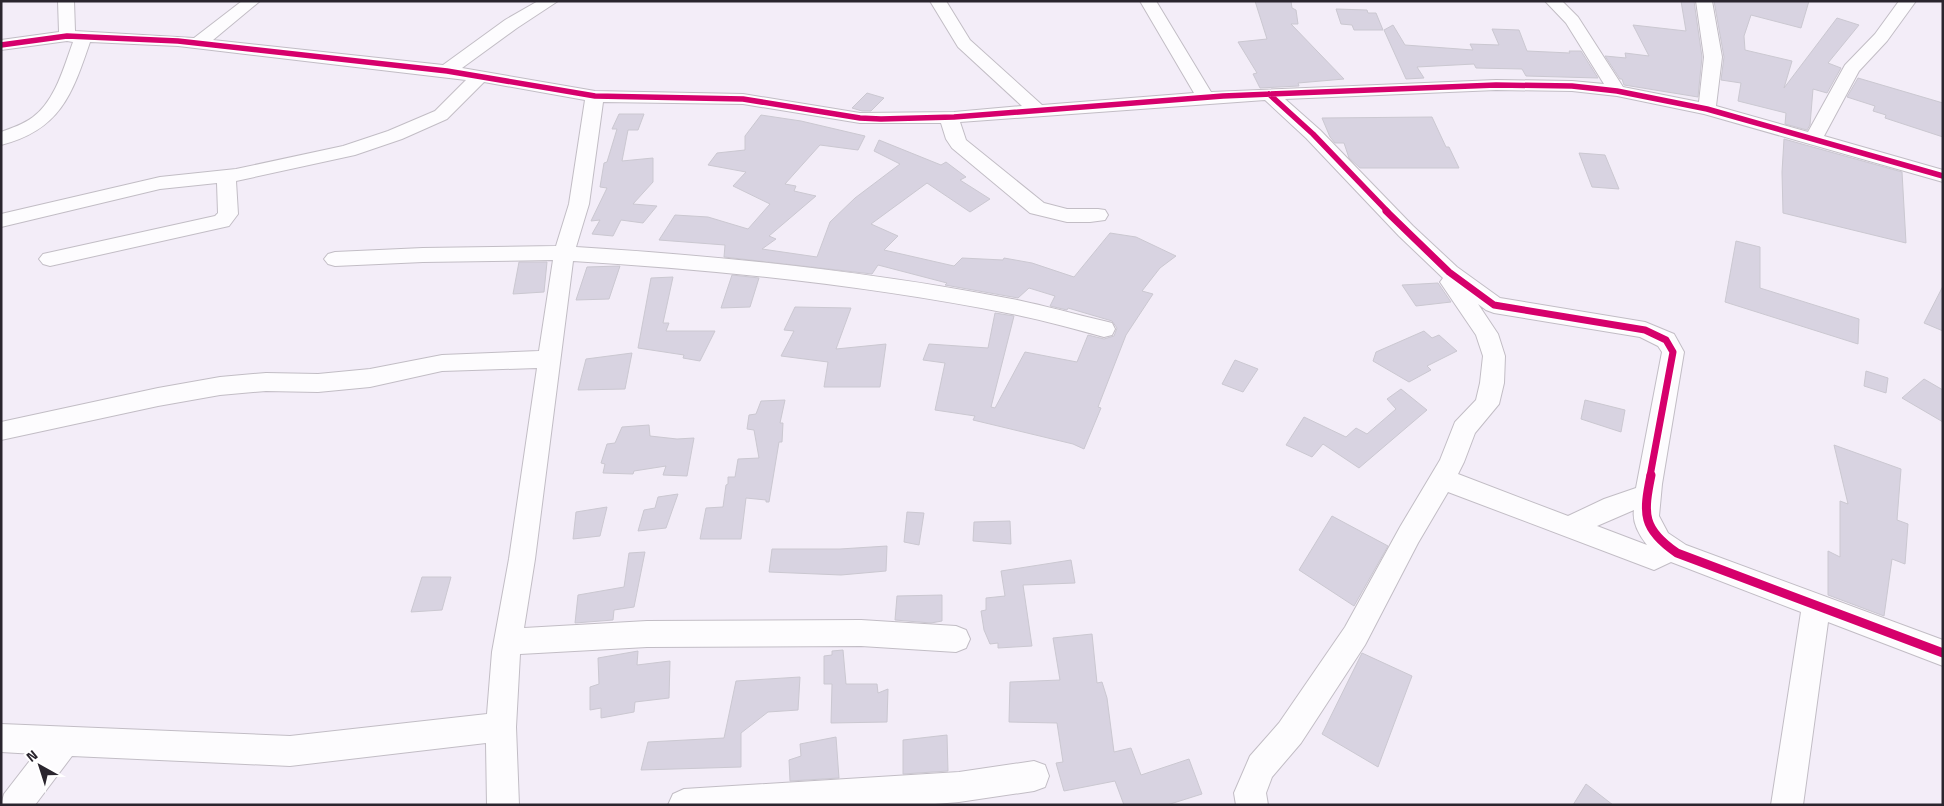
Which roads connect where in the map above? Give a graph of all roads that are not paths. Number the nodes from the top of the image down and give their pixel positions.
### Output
1 (66, 1) edge
2 (252, 1) edge
3 (550, 1) edge
4 (938, 1) edge
5 (1148, 1) edge
6 (1553, 1) edge
7 (1704, 1) edge
8 (1908, 1) edge
9 (68, 36) junction
10 (197, 44) junction
11 (1, 45) edge
12 (447, 71) junction
13 (480, 76) junction
14 (1617, 90) junction
15 (1268, 94) junction
16 (596, 96) junction
17 (1205, 98) junction
18 (1707, 109) junction
19 (1037, 110) junction
20 (949, 117) junction
21 (1, 139) edge
22 (1813, 139) junction
23 (226, 176) junction
24 (1943, 176) edge
25 (1098, 215) dead end
26 (1, 221) edge
27 (564, 253) junction
28 (50, 259) dead end
29 (334, 259) dead end
30 (1437, 260) junction
31 (1104, 329) dead end
32 (550, 359) junction
33 (1, 431) edge
34 (1442, 479) junction
35 (1648, 495) junction
36 (1570, 527) junction
37 (1669, 549) junction
38 (1816, 605) junction
39 (956, 640) dead end
40 (508, 642) junction
41 (1943, 653) edge
42 (500, 727) junction
43 (1, 738) edge
44 (65, 740) junction
45 (1034, 776) dead end
46 (15, 805) edge
47 (503, 805) edge
48 (684, 805) edge
49 (1252, 805) edge
50 (1787, 805) edge

1 - 9 street
2 - 10 street
3 - 12 street
4 - 19 street
5 - 17 street
6 - 14 street
7 - 18 street
8 - 22 street
9 - 10 street
9 - 11 street
9 - 21 street
10 - 12 street
12 - 13 street
13 - 16 street
13 - 23 street
14 - 15 street
14 - 18 street
15 - 17 street
15 - 30 street
16 - 20 street
16 - 27 street
17 - 19 street
18 - 22 street
19 - 20 street
20 - 25 street
22 - 24 street
23 - 26 street
23 - 28 street
27 - 29 street
27 - 31 street
27 - 32 street
30 - 34 street
30 - 35 street
32 - 33 street
32 - 40 street
34 - 36 street
34 - 49 street
35 - 36 street
35 - 37 street
36 - 37 street
37 - 38 street
38 - 41 street
38 - 50 street
39 - 40 street
40 - 42 street
42 - 44 street
42 - 47 street
43 - 44 street
44 - 46 street
45 - 48 street

